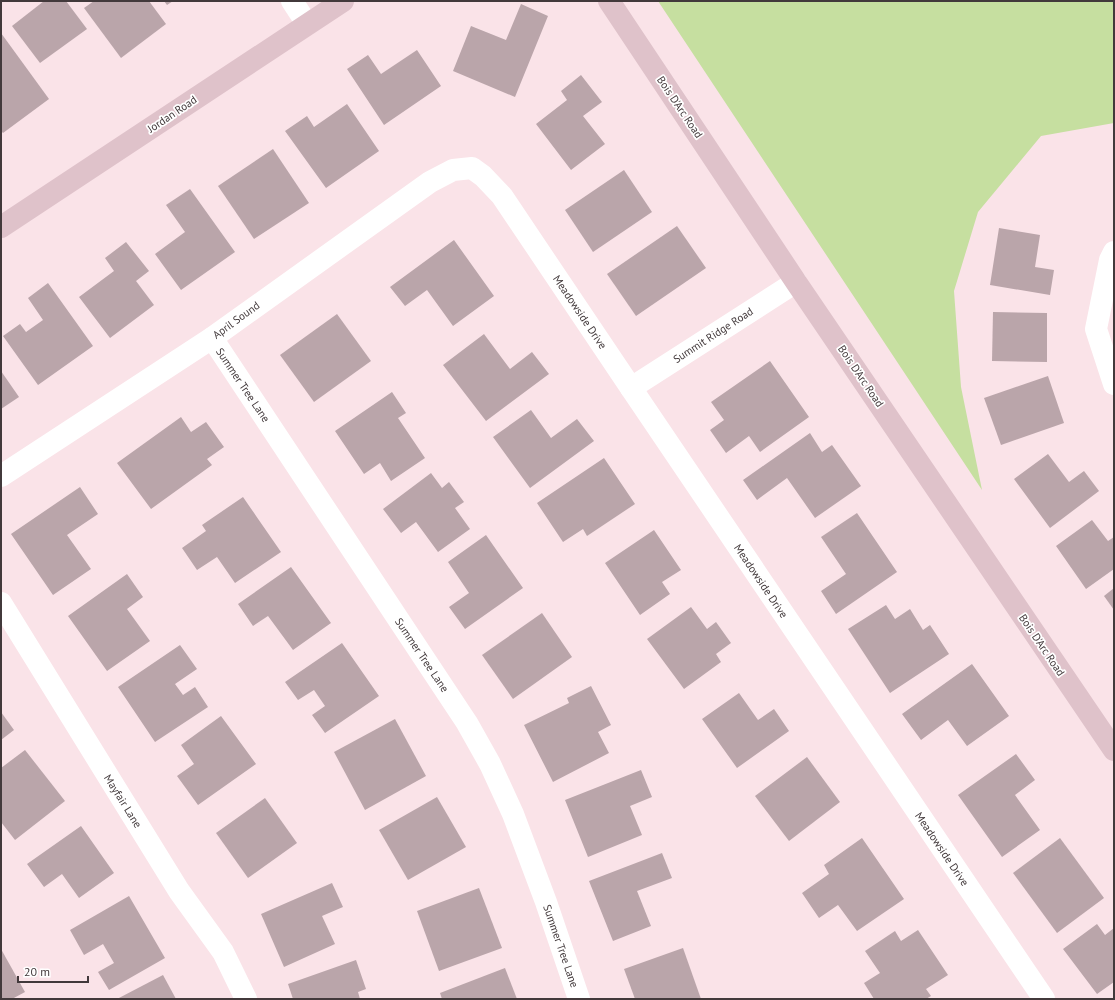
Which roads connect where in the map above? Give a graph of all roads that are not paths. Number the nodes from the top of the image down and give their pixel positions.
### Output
1 (292, 1) edge
2 (343, 1) edge
3 (609, 1) edge
4 (307, 24) junction
5 (472, 168) joint
6 (1, 227) edge
7 (1114, 252) edge
8 (796, 282) junction
9 (212, 338) junction
10 (1114, 384) edge
11 (631, 388) junction
12 (1, 476) edge
13 (1, 602) edge
14 (1114, 750) edge
15 (246, 999) edge
16 (579, 999) edge
17 (1044, 999) edge

1 - 4 street
2 - 4 street, Jordan Road
3 - 8 street, Bois D'Arc Road
4 - 6 street, Jordan Road
5 - 9 street, April Sound
5 - 11 street, Meadowside Drive
7 - 10 street
8 - 11 street, Summit Ridge Road
8 - 14 street, Bois D'Arc Road
9 - 12 street, April Sound
9 - 16 street, Summer Tree Lane
11 - 17 street, Meadowside Drive
13 - 15 street, Mayfair Lane

